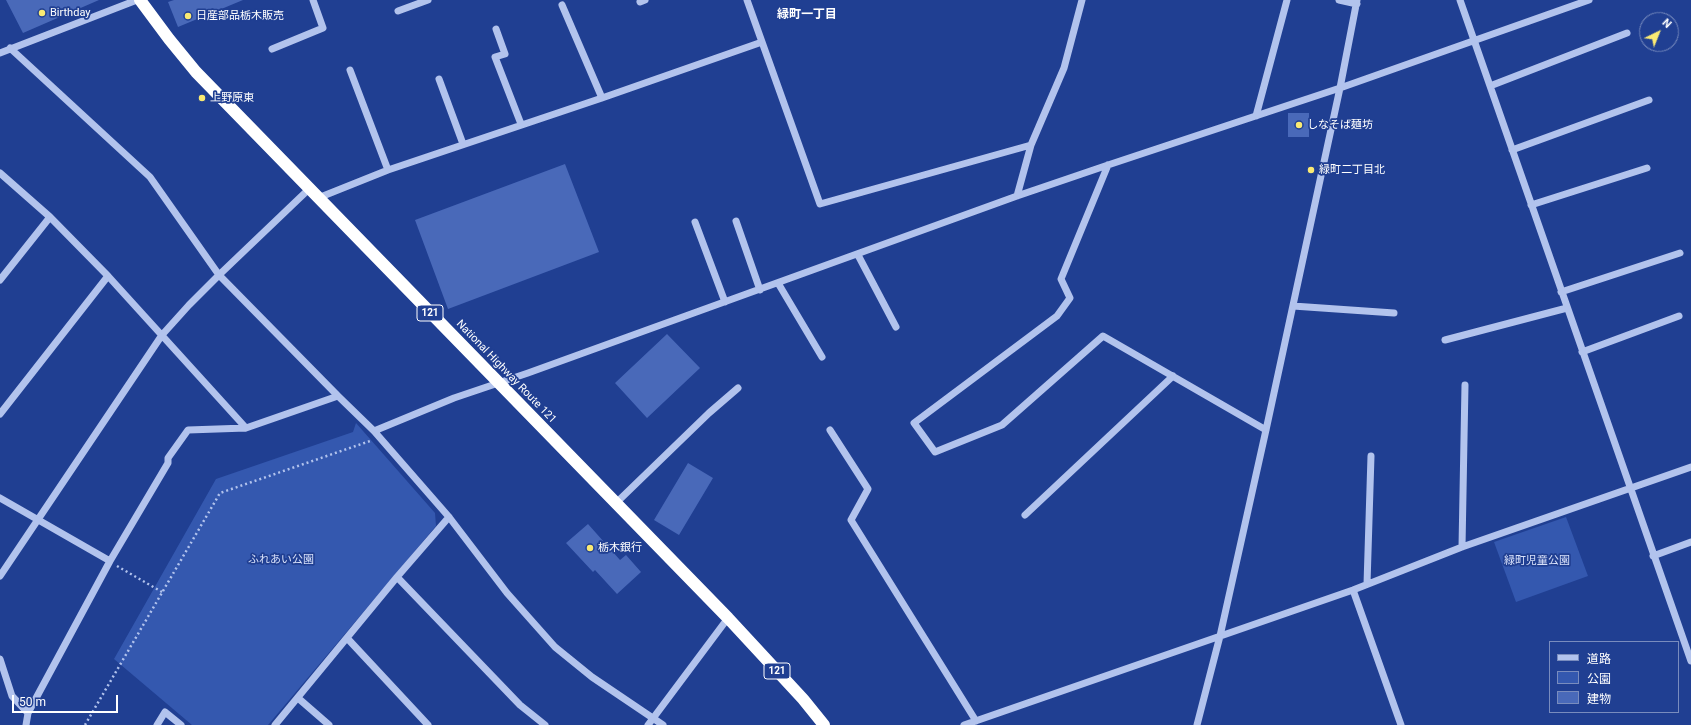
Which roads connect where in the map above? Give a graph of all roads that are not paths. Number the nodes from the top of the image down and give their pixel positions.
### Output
1 (136, 0) edge
2 (140, 0) edge
3 (313, 0) edge
4 (428, 0) edge
5 (747, 0) edge
6 (1082, 0) edge
7 (1287, 0) edge
8 (1339, 0) edge
9 (1460, 0) edge
10 (1589, 0) edge
11 (1357, 2) edge
12 (562, 5) dead end
13 (398, 11) dead end
14 (496, 29) dead end
15 (1627, 34) dead end
16 (1475, 41) junction
17 (762, 42) junction
18 (10, 48) junction
19 (272, 49) dead end
20 (0, 53) edge
21 (350, 70) dead end
22 (439, 79) dead end
23 (1490, 86) junction
24 (1340, 88) junction
25 (602, 98) junction
26 (1648, 100) dead end
27 (1256, 116) junction
28 (521, 124) junction
29 (463, 144) junction
30 (1031, 145) junction
31 (1512, 150) junction
32 (1108, 164) junction
33 (1647, 168) dead end
34 (388, 170) junction
35 (0, 173) edge
36 (309, 189) junction
37 (1017, 196) junction
38 (318, 198) junction
39 (1531, 205) junction
40 (50, 217) junction
41 (736, 221) dead end
42 (695, 222) dead end
43 (1680, 253) dead end
44 (858, 255) junction
45 (219, 275) junction
46 (108, 276) junction
47 (0, 280) edge
48 (778, 283) junction
49 (760, 290) junction
50 (1561, 292) junction
51 (725, 302) junction
52 (1293, 306) junction
53 (1567, 308) junction
54 (1394, 313) dead end
55 (1679, 316) dead end
56 (896, 327) dead end
57 (162, 335) junction
58 (1445, 340) dead end
59 (1582, 352) junction
60 (822, 357) dead end
61 (1173, 376) junction
62 (498, 383) junction
63 (1465, 385) dead end
64 (738, 388) dead end
65 (338, 396) junction
66 (0, 414) edge
67 (246, 428) junction
68 (374, 430) junction
69 (830, 430) dead end
70 (1266, 430) junction
71 (1371, 456) dead end
72 (1691, 467) edge
73 (1630, 489) junction
74 (0, 498) edge
75 (615, 504) junction
76 (1025, 515) dead end
77 (449, 517) junction
78 (38, 520) junction
79 (1691, 542) edge
80 (1462, 547) junction
81 (1653, 556) junction
82 (110, 561) junction
83 (0, 576) edge
84 (397, 577) junction
85 (1367, 584) junction
86 (1353, 590) junction
87 (728, 618) junction
88 (1220, 636) junction
89 (347, 638) junction
90 (0, 659) edge
91 (1691, 661) edge
92 (298, 698) junction
93 (28, 713) junction
94 (653, 718) junction
95 (976, 721) junction
96 (26, 725) edge
97 (157, 725) edge
98 (181, 725) edge
99 (275, 725) edge
100 (329, 725) edge
101 (428, 725) edge
102 (545, 725) edge
103 (648, 725) edge
104 (663, 725) edge
105 (824, 725) edge
106 (964, 725) edge
107 (1197, 725) edge
108 (1401, 725) edge

1 - 18 street
2 - 36 highway, National Highway Route 121 / 121
3 - 19 street
4 - 13 street
5 - 17 street
6 - 30 street
7 - 27 street
8 - 11 street
9 - 16 street
10 - 16 street
11 - 24 street
12 - 25 street
14 - 28 street
15 - 23 street
16 - 23 street
16 - 24 street
17 - 25 street
17 - 30 street
18 - 20 street
18 - 45 street
21 - 34 street
22 - 29 street
23 - 31 street
24 - 27 street
24 - 52 street
25 - 28 street
26 - 31 street
27 - 32 street
28 - 29 street
29 - 34 street
30 - 37 street
31 - 39 street
32 - 37 street
32 - 61 street
33 - 39 street
34 - 38 street
35 - 40 street
36 - 38 highway, National Highway Route 121 / 121
36 - 45 street
37 - 44 street
38 - 62 highway, National Highway Route 121 / 121
39 - 50 street
40 - 46 street
40 - 47 street
41 - 49 street
42 - 51 street
43 - 50 street
44 - 48 street
44 - 56 street
45 - 57 street
45 - 65 street
46 - 57 street
46 - 66 street
48 - 49 street
48 - 60 street
49 - 51 street
50 - 53 street
51 - 62 street
52 - 54 street
52 - 70 street
53 - 58 street
53 - 59 street
55 - 59 street
57 - 67 street
57 - 78 street
59 - 73 street
61 - 70 street
61 - 76 street
62 - 68 street
62 - 75 highway, National Highway Route 121 / 121
63 - 80 street
64 - 75 street
65 - 67 street
65 - 68 street
67 - 82 street
68 - 77 street
69 - 95 street
70 - 88 street
71 - 85 street
72 - 73 street
73 - 80 street
73 - 81 street
74 - 78 street
75 - 87 highway, National Highway Route 121 / 121
77 - 84 street
77 - 94 street
78 - 82 street
78 - 83 street
79 - 81 street
80 - 85 street
81 - 91 street
82 - 93 street
84 - 89 street
84 - 102 street
85 - 86 street
86 - 88 street
86 - 108 street
87 - 94 street
87 - 105 highway, National Highway Route 121 / 121
88 - 95 street
88 - 107 street
89 - 92 street
89 - 101 street
90 - 93 street
92 - 99 street
92 - 100 street
93 - 96 street
94 - 103 street
94 - 104 street
95 - 106 street
97 - 98 street

